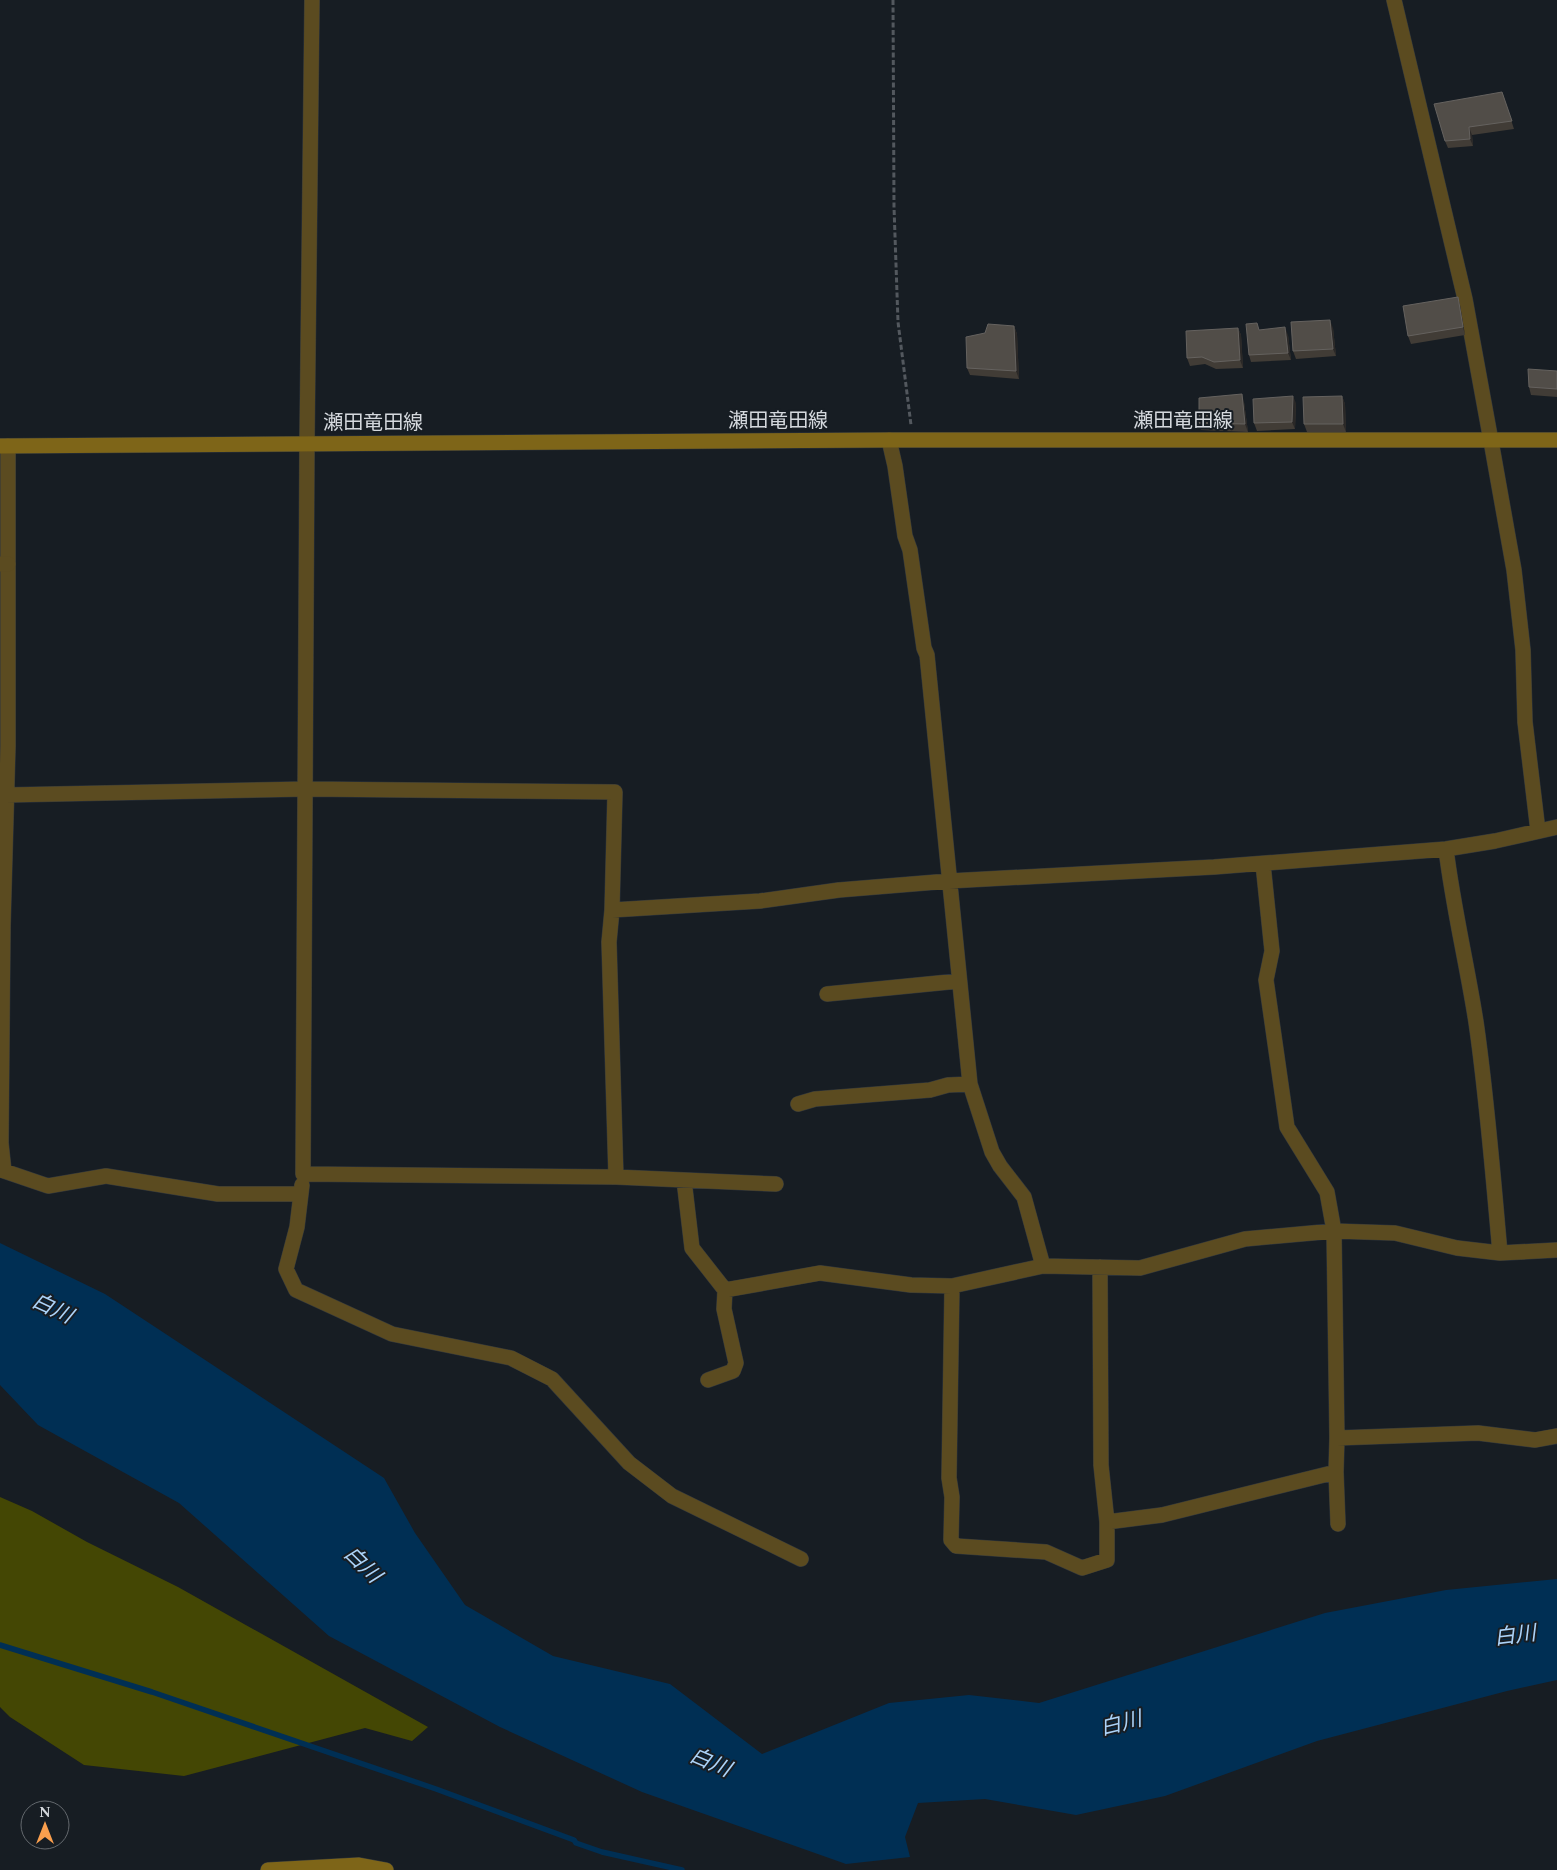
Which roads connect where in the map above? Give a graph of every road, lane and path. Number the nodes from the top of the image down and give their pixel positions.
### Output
1 (312, 0) edge
2 (893, 0) edge
3 (1394, 0) edge
4 (888, 440) junction
5 (1557, 440) edge
6 (912, 441) junction
7 (1491, 441) junction
8 (307, 443) junction
9 (4, 446) edge
10 (4, 564) edge
11 (4, 745) edge
12 (307, 789) junction
13 (6, 795) junction
14 (1557, 827) edge
15 (1538, 831) junction
16 (1446, 849) junction
17 (1263, 864) junction
18 (949, 880) junction
19 (612, 910) junction
20 (959, 981) junction
21 (827, 994) dead end
22 (970, 1084) junction
23 (798, 1104) dead end
24 (303, 1174) junction
25 (616, 1177) junction
26 (684, 1180) junction
27 (776, 1184) dead end
28 (301, 1194) junction
29 (1334, 1231) junction
30 (1557, 1250) edge
31 (1500, 1253) junction
32 (1043, 1266) junction
33 (1100, 1267) junction
34 (952, 1286) junction
35 (725, 1290) junction
36 (708, 1380) dead end
37 (1557, 1436) edge
38 (1337, 1438) junction
39 (1336, 1472) junction
40 (1107, 1522) junction
41 (1338, 1524) dead end
42 (802, 1559) dead end
43 (268, 1870) edge
44 (386, 1870) edge

1 - 8 street
2 - 6 path
3 - 7 street
4 - 6 main road, 瀬田竜田線
4 - 8 main road, 瀬田竜田線
4 - 18 street
5 - 7 main road, 瀬田竜田線
6 - 7 main road, 瀬田竜田線
7 - 15 street
8 - 9 main road, 瀬田竜田線
8 - 12 street
9 - 10 street
10 - 11 street
11 - 13 street
12 - 13 street
12 - 19 street
12 - 24 street
13 - 28 street
14 - 15 street
15 - 16 street
16 - 17 street
16 - 31 street
17 - 18 street
17 - 29 street
18 - 19 street
18 - 20 street
19 - 25 street
20 - 21 street
20 - 22 street
22 - 23 street
22 - 32 street
24 - 25 street
24 - 28 street
25 - 26 street
26 - 27 street
26 - 35 street
28 - 42 street
29 - 31 street
29 - 33 street
29 - 38 street
30 - 31 street
32 - 33 street
32 - 34 street
33 - 40 street
34 - 35 street
34 - 40 street
35 - 36 street
37 - 38 street
38 - 39 street
39 - 40 street
39 - 41 street
43 - 44 main road

